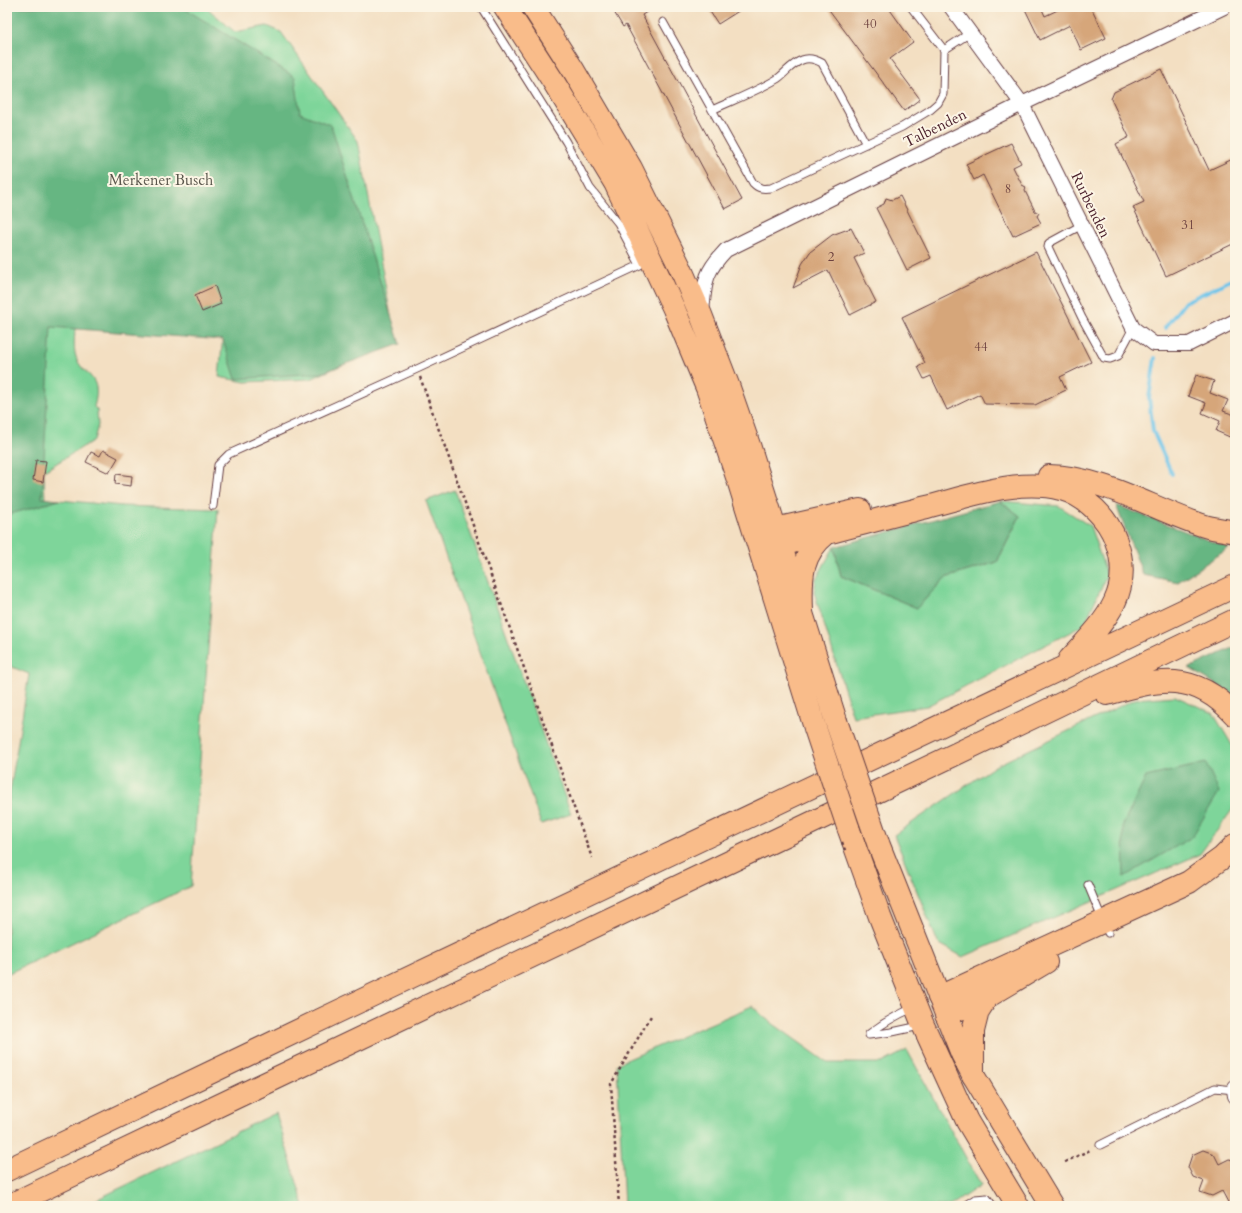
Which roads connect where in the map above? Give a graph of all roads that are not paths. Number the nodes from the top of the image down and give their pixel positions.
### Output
1 (481, 7) edge
2 (505, 7) edge
3 (533, 7) edge
4 (910, 7) edge
5 (951, 7) edge
6 (1224, 7) edge
7 (663, 22) dead end
8 (970, 33) junction
9 (944, 50) junction
10 (1022, 104) junction
11 (712, 110) junction
12 (866, 144) junction
13 (1082, 225) junction
14 (701, 315) junction
15 (1235, 322) edge
16 (1133, 328) junction
17 (214, 506) dead end
18 (1235, 532) edge
19 (827, 533) junction
20 (778, 537) junction
21 (759, 546) junction
22 (1235, 586) edge
23 (802, 612) junction
24 (1235, 620) edge
25 (1060, 669) junction
26 (1044, 712) junction
27 (1235, 715) edge
28 (1235, 845) edge
29 (1235, 862) edge
30 (1088, 885) dead end
31 (1106, 927) junction
32 (987, 997) junction
33 (943, 1006) junction
34 (919, 1016) junction
35 (973, 1075) junction
36 (1234, 1091) edge
37 (1100, 1145) road end
38 (7, 1170) edge
39 (8, 1206) edge
40 (964, 1206) edge
41 (993, 1206) edge
42 (1018, 1206) edge
43 (1052, 1206) edge

1 - 17 lane
2 - 21 main road
3 - 14 main road
4 - 9 lane
5 - 8 street, Rurbenden
6 - 10 street, Talbenden
7 - 11 lane
8 - 9 lane
8 - 10 street, Rurbenden
9 - 12 lane
10 - 13 street, Rurbenden
10 - 14 street, Talbenden
11 - 12 lane
11 - 12 lane
13 - 16 street, Rurbenden
13 - 16 lane
14 - 20 main road
15 - 16 street, Rurbenden
18 - 20 main road
19 - 20 main road
19 - 23 main road
19 - 25 main road
20 - 21 main road
20 - 23 main road
21 - 34 main road, bridge
22 - 25 main road
23 - 33 main road, bridge
24 - 26 main road
25 - 38 main road
26 - 27 main road
26 - 39 main road
28 - 31 main road
29 - 31 main road
30 - 31 lane
31 - 32 main road
31 - 33 main road
32 - 33 main road
32 - 35 main road
33 - 34 main road
33 - 35 main road
34 - 34 lane
34 - 42 main road
35 - 43 main road
36 - 37 lane
40 - 41 lane

